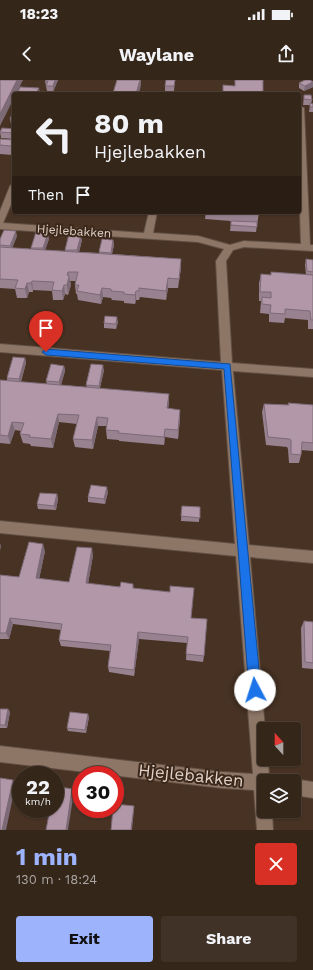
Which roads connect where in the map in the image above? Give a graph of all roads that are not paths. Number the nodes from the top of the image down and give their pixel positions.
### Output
1 (301, 122) edge
2 (12, 191) edge
3 (153, 214) edge
4 (0, 222) edge
5 (0, 226) edge
6 (148, 236) junction
7 (230, 248) junction
8 (310, 248) edge
9 (0, 348) edge
10 (227, 366) junction
11 (313, 373) edge
12 (0, 527) edge
13 (244, 552) junction
14 (313, 557) edge
15 (0, 754) edge
16 (262, 774) edge
17 (257, 783) edge
18 (301, 789) edge
19 (313, 790) edge
20 (264, 818) edge
21 (265, 830) edge

1 - 8 street, Hjejlebakken
2 - 4 street
3 - 6 street
5 - 6 street, Hjejlebakken
6 - 7 street, Hjejlebakken
7 - 8 street, Hjejlebakken
7 - 10 street, Hjejlebakken
9 - 10 street
10 - 11 street
10 - 13 street, Hjejlebakken
12 - 13 street
13 - 14 street
13 - 16 street, Hjejlebakken
15 - 17 street, Hjejlebakken
18 - 19 street
20 - 21 street, Hjejlebakken

